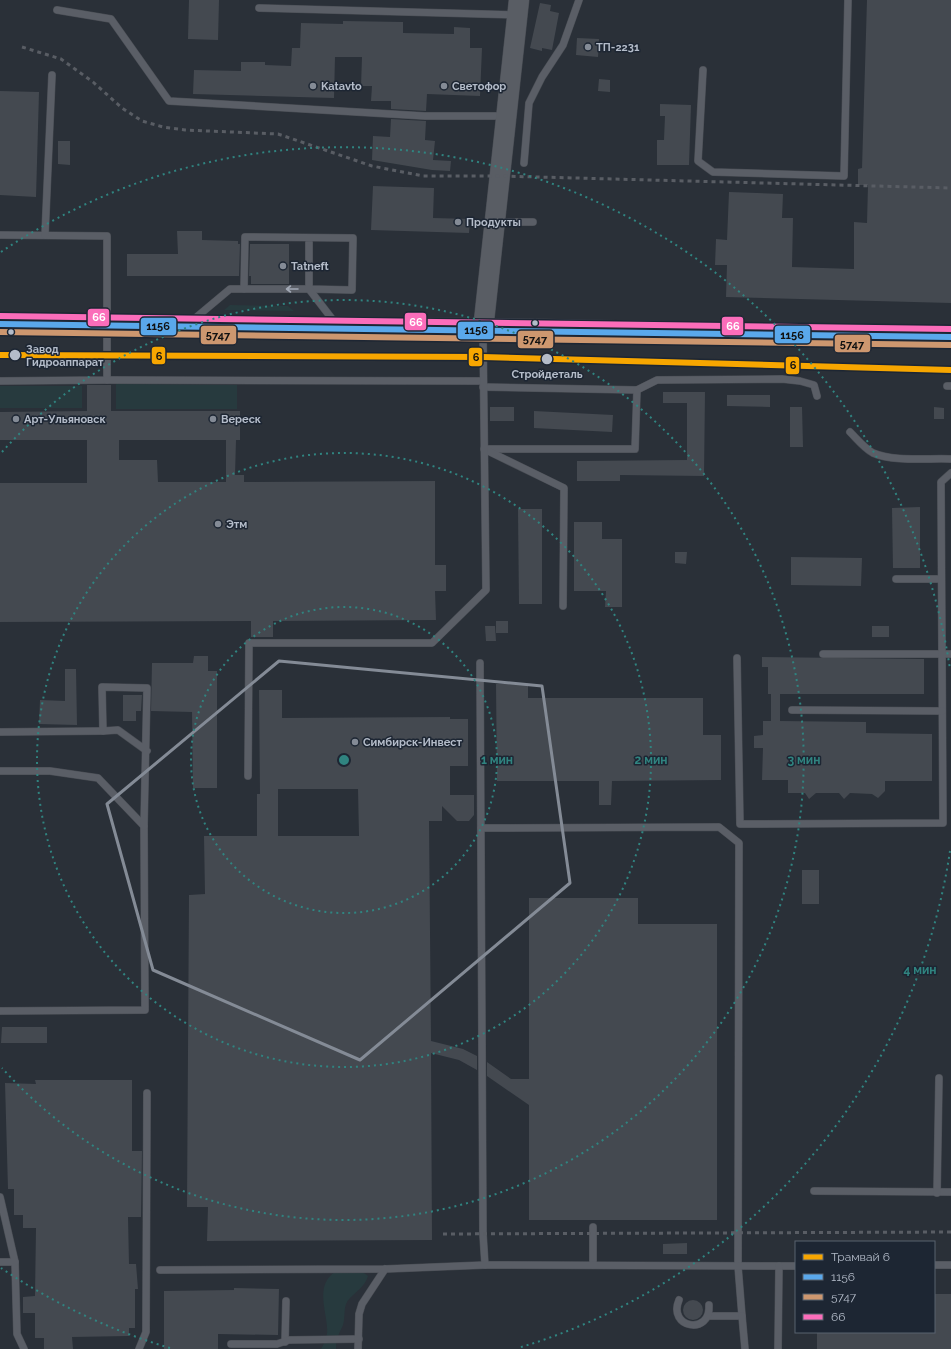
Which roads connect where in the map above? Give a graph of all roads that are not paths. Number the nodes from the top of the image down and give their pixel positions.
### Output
1 (580, 0) edge
2 (848, 0) edge
3 (259, 8) dead end
4 (518, 8) edge
5 (57, 10) dead end
6 (703, 70) dead end
7 (52, 75) dead end
8 (506, 116) junction
9 (524, 163) dead end
10 (495, 222) junction
11 (533, 222) dead end
12 (0, 235) edge
13 (45, 235) junction
14 (309, 238) junction
15 (244, 289) junction
16 (309, 290) junction
17 (0, 324) edge
18 (107, 326) junction
19 (185, 326) junction
20 (340, 329) junction
21 (483, 330) junction
22 (951, 337) edge
23 (107, 380) junction
24 (0, 381) edge
25 (483, 384) junction
26 (637, 390) junction
27 (817, 396) dead end
28 (850, 432) dead end
29 (484, 449) junction
30 (951, 459) edge
31 (951, 473) edge
32 (896, 579) dead end
33 (941, 579) junction
34 (563, 606) dead end
35 (823, 654) dead end
36 (942, 654) junction
37 (951, 654) edge
38 (737, 658) dead end
39 (480, 663) dead end
40 (792, 710) dead end
41 (942, 711) junction
42 (103, 731) junction
43 (0, 732) edge
44 (147, 751) junction
45 (0, 771) edge
46 (248, 776) dead end
47 (144, 826) junction
48 (481, 828) junction
49 (0, 1011) edge
50 (939, 1078) dead end
51 (148, 1092) dead end
52 (814, 1192) dead end
53 (951, 1192) edge
54 (937, 1193) junction
55 (0, 1197) edge
56 (593, 1227) dead end
57 (0, 1262) edge
58 (15, 1262) junction
59 (486, 1265) junction
60 (593, 1265) junction
61 (935, 1265) edge
62 (951, 1265) edge
63 (738, 1266) junction
64 (779, 1266) junction
65 (795, 1266) edge
66 (385, 1269) junction
67 (160, 1270) dead end
68 (679, 1300) dead end
69 (286, 1301) dead end
70 (709, 1305) dead end
71 (708, 1316) junction
72 (742, 1316) junction
73 (358, 1339) junction
74 (285, 1342) junction
75 (231, 1344) dead end
76 (24, 1349) edge
77 (139, 1349) edge
78 (358, 1349) edge
79 (745, 1349) edge
80 (778, 1349) edge

1 - 9 lane
2 - 6 lane
3 - 4 lane
4 - 8 main road
5 - 8 lane
7 - 13 lane
8 - 10 main road
10 - 11 lane
10 - 21 main road
12 - 13 lane
13 - 18 lane
14 - 15 lane
14 - 16 lane
14 - 16 lane
16 -> 15 lane
15 - 19 lane
16 - 20 lane
17 - 18 main road
18 - 19 main road
18 - 23 lane
19 - 20 main road
20 - 21 main road
21 - 22 main road
21 - 25 lane
23 - 24 lane
23 - 25 lane
25 - 26 lane
25 - 29 lane
26 - 27 lane
26 - 29 lane
28 - 30 lane
29 - 34 lane
29 - 46 lane
31 - 33 lane
32 - 33 lane
33 - 36 lane
35 - 36 lane
36 - 37 lane
36 - 41 lane
38 - 41 lane
39 - 48 lane
40 - 41 lane
42 - 43 lane
42 - 44 lane
42 - 44 lane
44 - 47 lane
45 - 47 lane
47 - 49 lane
48 - 59 lane
48 - 63 lane
50 - 54 lane
51 - 77 lane
52 - 54 lane
53 - 54 lane
55 - 58 lane
56 - 60 lane
57 - 58 lane
58 - 76 lane
59 - 60 lane
59 - 66 lane
60 - 63 lane
61 - 62 lane
63 - 64 lane
63 - 72 lane
64 - 65 lane
64 - 80 lane
66 - 67 lane
66 - 73 lane
68 - 71 lane
69 - 74 lane
70 - 71 lane
71 - 72 lane
72 - 79 lane
73 - 74 lane
73 - 78 lane
74 - 75 lane

